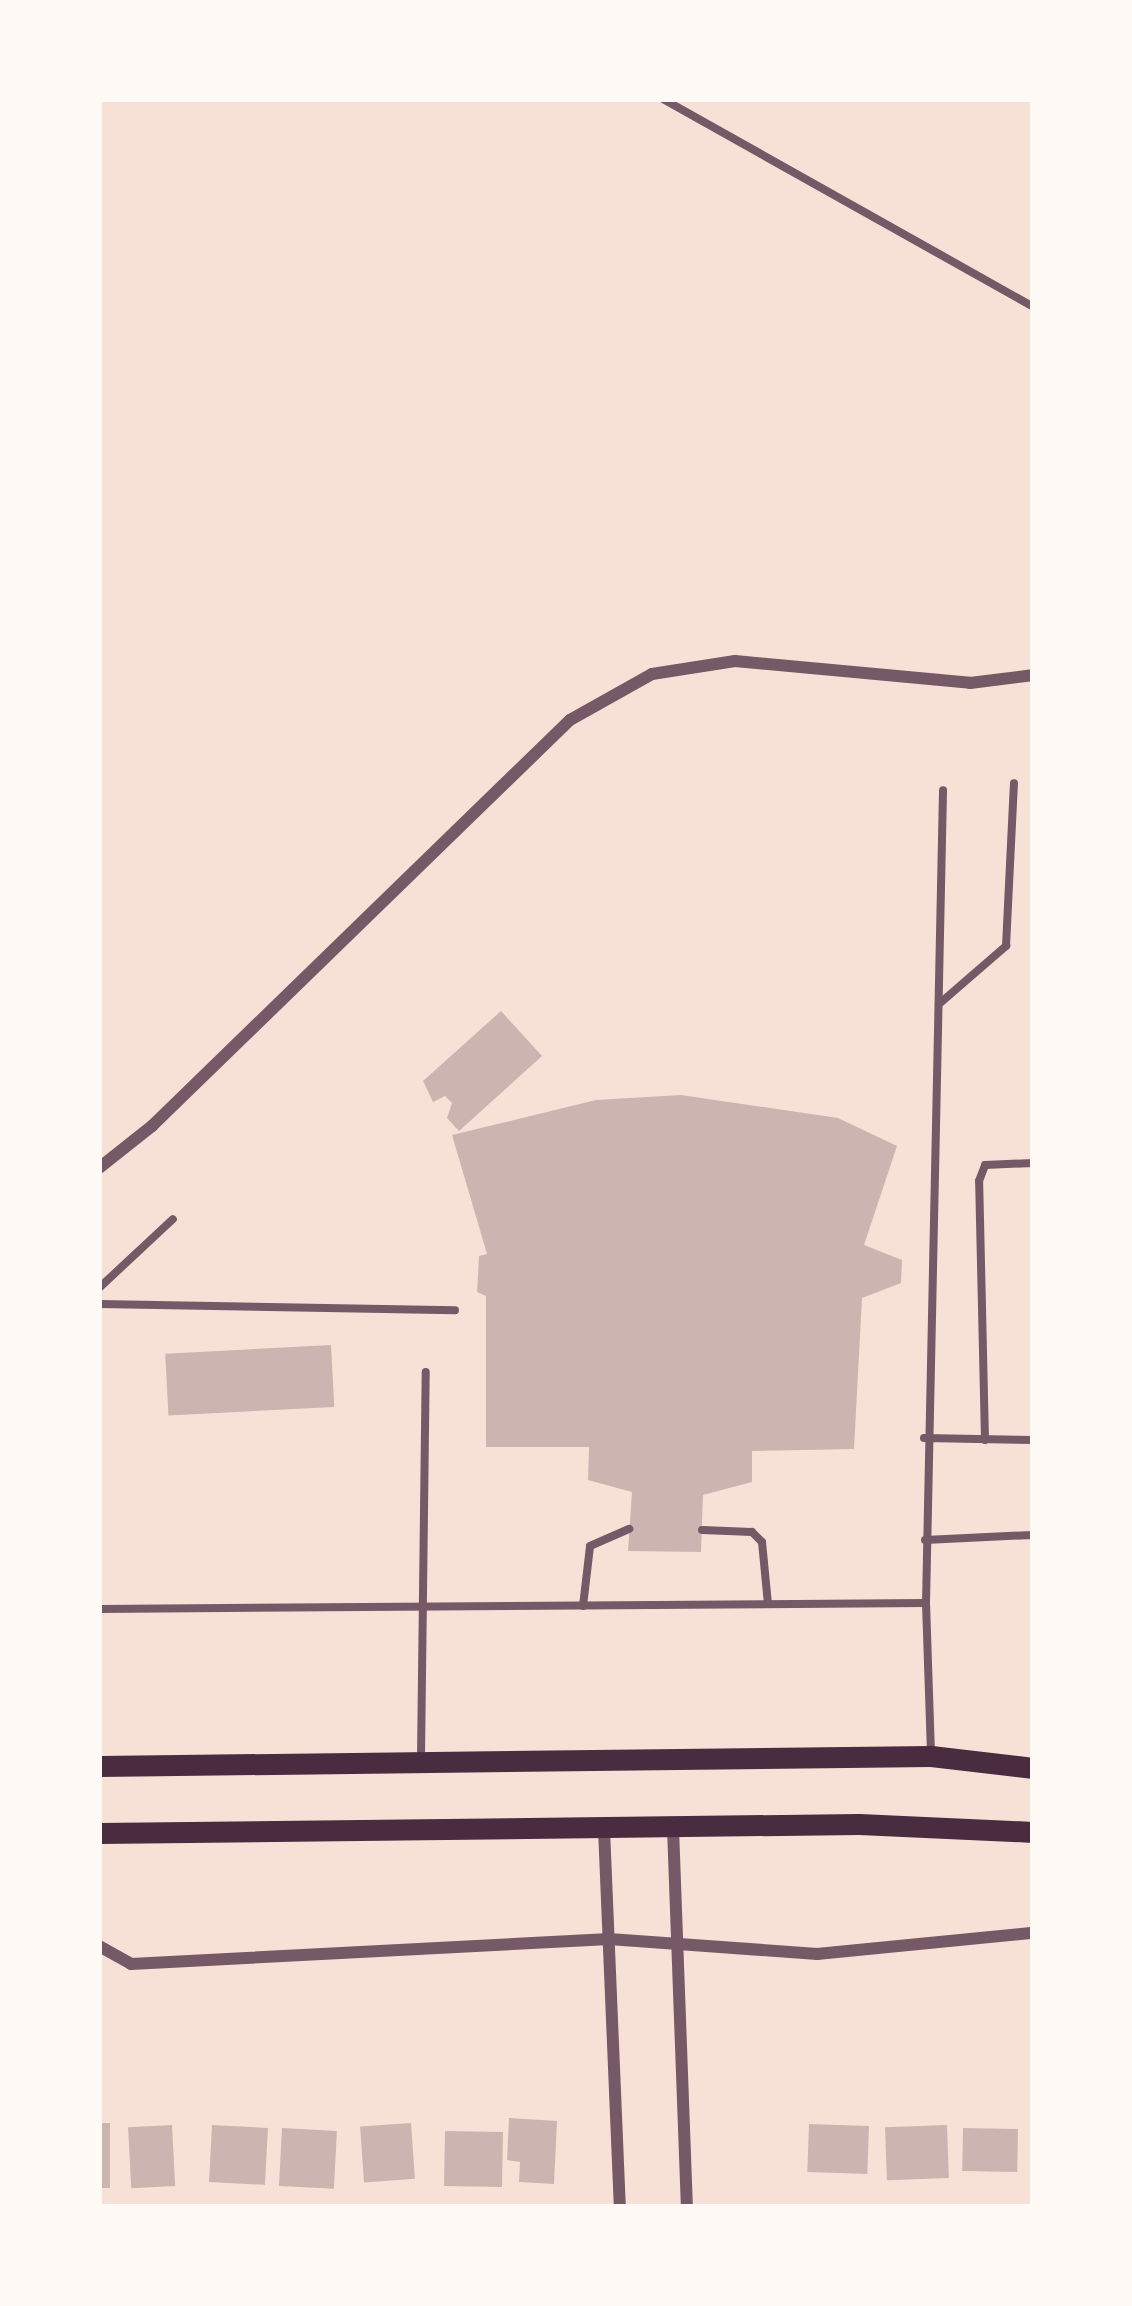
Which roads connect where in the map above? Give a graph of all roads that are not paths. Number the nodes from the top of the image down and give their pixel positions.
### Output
1 (663, 99) edge
2 (1033, 307) edge
3 (1033, 675) edge
4 (1014, 783) dead end
5 (943, 790) dead end
6 (938, 1004) junction
7 (1033, 1162) edge
8 (99, 1168) edge
9 (173, 1219) dead end
10 (99, 1288) edge
11 (99, 1304) edge
12 (455, 1310) dead end
13 (426, 1372) dead end
14 (924, 1438) junction
15 (985, 1440) junction
16 (1033, 1440) edge
17 (629, 1529) dead end
18 (702, 1530) dead end
19 (1033, 1535) edge
20 (925, 1540) junction
21 (926, 1603) junction
22 (769, 1604) junction
23 (584, 1606) junction
24 (422, 1608) junction
25 (99, 1609) edge
26 (931, 1756) junction
27 (421, 1758) junction
28 (99, 1766) edge
29 (1033, 1768) edge
30 (673, 1828) junction
31 (604, 1829) junction
32 (1033, 1832) edge
33 (99, 1833) edge
34 (1033, 1933) edge
35 (609, 1939) junction
36 (676, 1940) junction
37 (99, 1946) edge
38 (620, 2207) edge
39 (687, 2207) edge

1 - 2 lane
3 - 8 street
4 - 6 lane
5 - 6 lane
6 - 14 lane
7 - 15 lane
9 - 10 lane
11 - 12 lane
13 - 24 lane
14 - 15 lane
14 - 20 lane
15 - 16 lane
17 - 23 lane
18 - 22 lane
19 - 20 lane
20 - 21 lane
21 - 22 lane
21 - 26 lane
22 - 23 lane
23 - 24 lane
24 - 25 lane
24 - 27 lane
26 - 27 main road
26 - 29 main road
27 - 28 main road
30 - 31 main road
30 - 32 main road
30 - 36 street
31 - 33 main road
31 - 35 street
34 - 36 street
35 - 36 street
35 - 37 street
35 - 38 street
36 - 39 street

